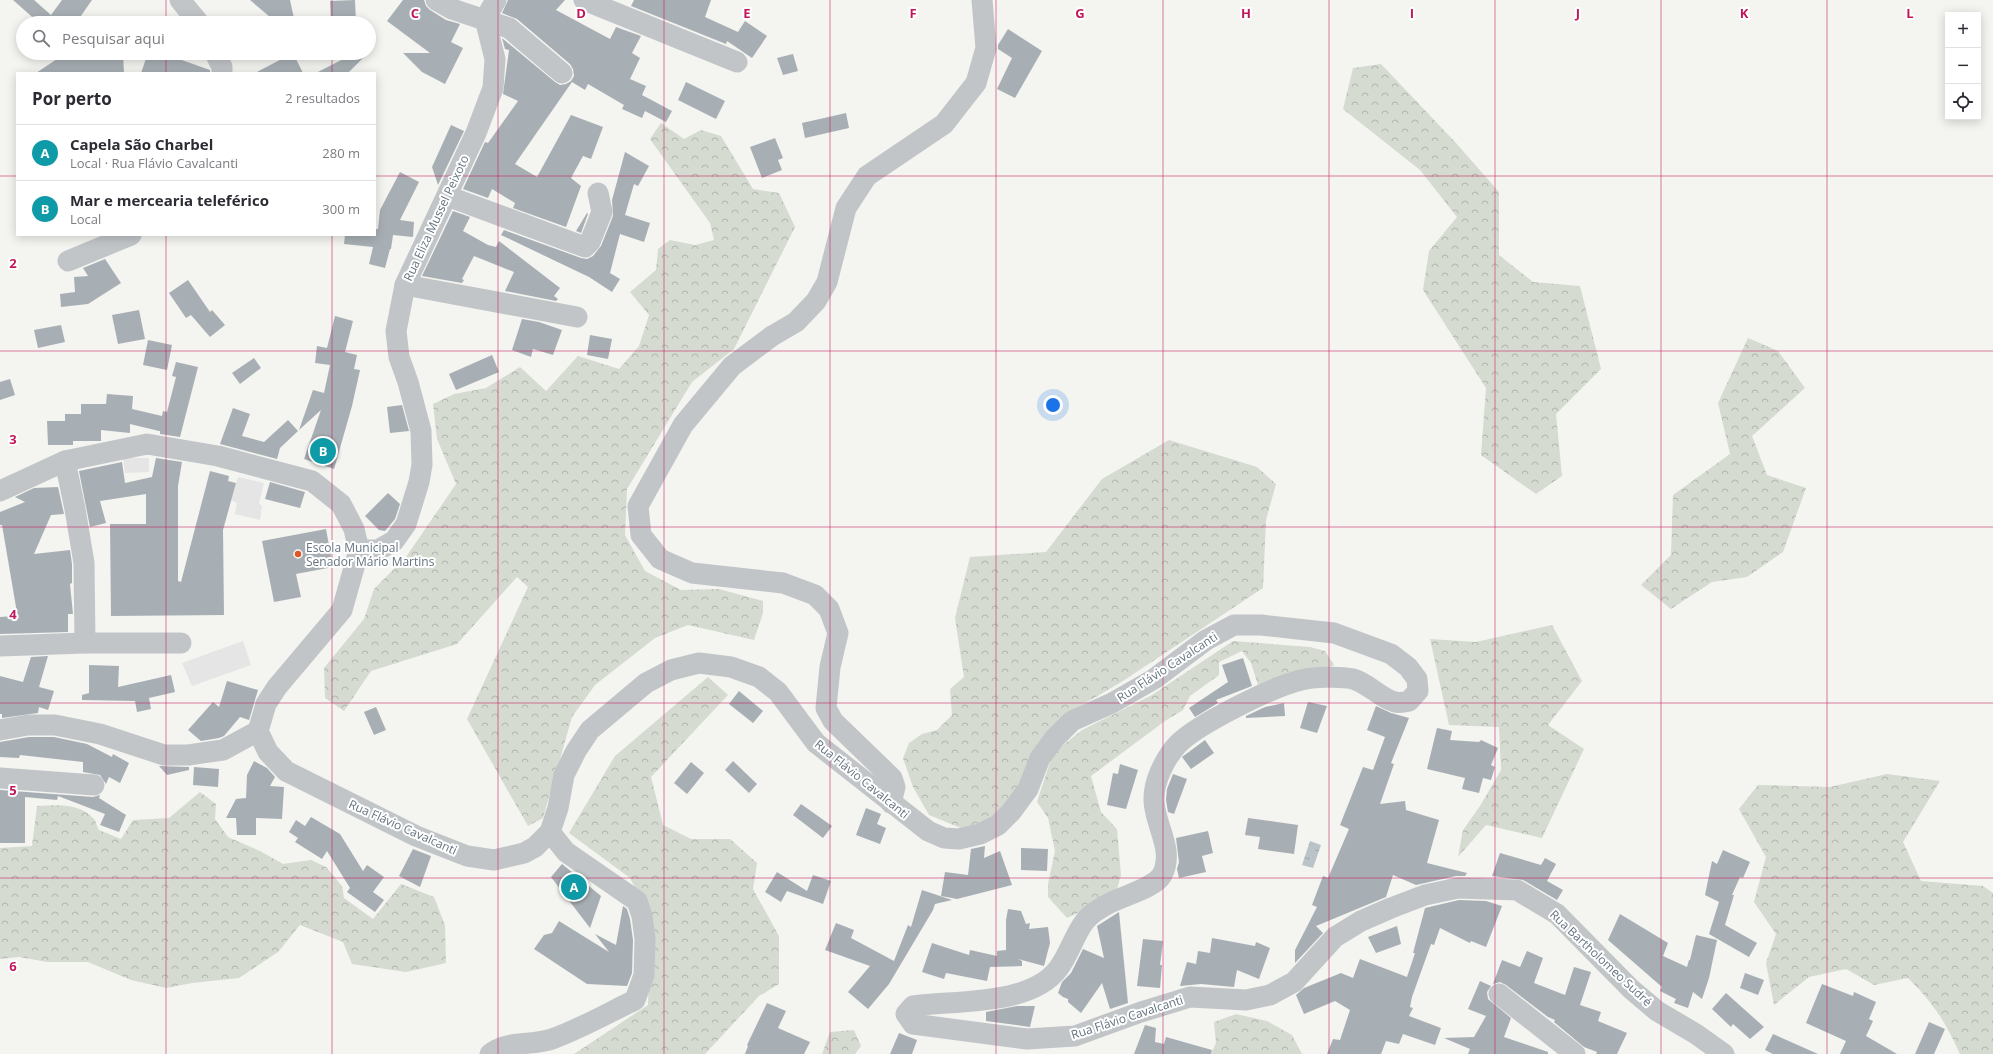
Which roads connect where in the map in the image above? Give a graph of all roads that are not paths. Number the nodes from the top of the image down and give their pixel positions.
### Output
1 (180, 0) edge
2 (436, 0) edge
3 (496, 0) edge
4 (584, 0) edge
5 (982, 0) edge
6 (193, 16) edge
7 (485, 20) junction
8 (218, 60) edge
9 (737, 62) dead end
10 (222, 72) edge
11 (562, 73) dead end
12 (598, 193) dead end
13 (447, 196) junction
14 (129, 236) edge
15 (68, 261) dead end
16 (405, 286) junction
17 (577, 317) dead end
18 (65, 461) junction
19 (0, 492) edge
20 (359, 550) junction
21 (85, 643) junction
22 (181, 643) dead end
23 (0, 646) edge
24 (0, 730) edge
25 (258, 731) junction
26 (0, 778) edge
27 (94, 785) dead end
28 (891, 803) junction
29 (550, 832) junction
30 (1498, 994) dead end
31 (1190, 997) joint
32 (490, 1054) edge
33 (1575, 1054) edge
34 (1724, 1054) edge

1 - 6 street
2 - 7 street
3 - 7 street
4 - 9 street
5 - 28 street
7 - 11 street
7 - 13 street, Rua Eliza Mussel Peixoto
8 - 10 street
12 - 13 street
13 - 16 street, Rua Eliza Mussel Peixoto
14 - 15 street
16 - 17 street
16 - 20 street, Rua Eliza Mussel Peixoto
18 - 19 street
18 - 20 street
18 - 21 street
20 - 25 street
21 - 22 street
21 - 23 street
24 - 25 street
25 - 29 street, Rua Flávio Cavalcanti
26 - 27 street
28 - 29 street, Rua Flávio Cavalcanti
28 - 31 street, Rua Flávio Cavalcanti
29 - 32 street
30 - 33 street
31 - 34 street, Rua Bartholomeo Sudré

